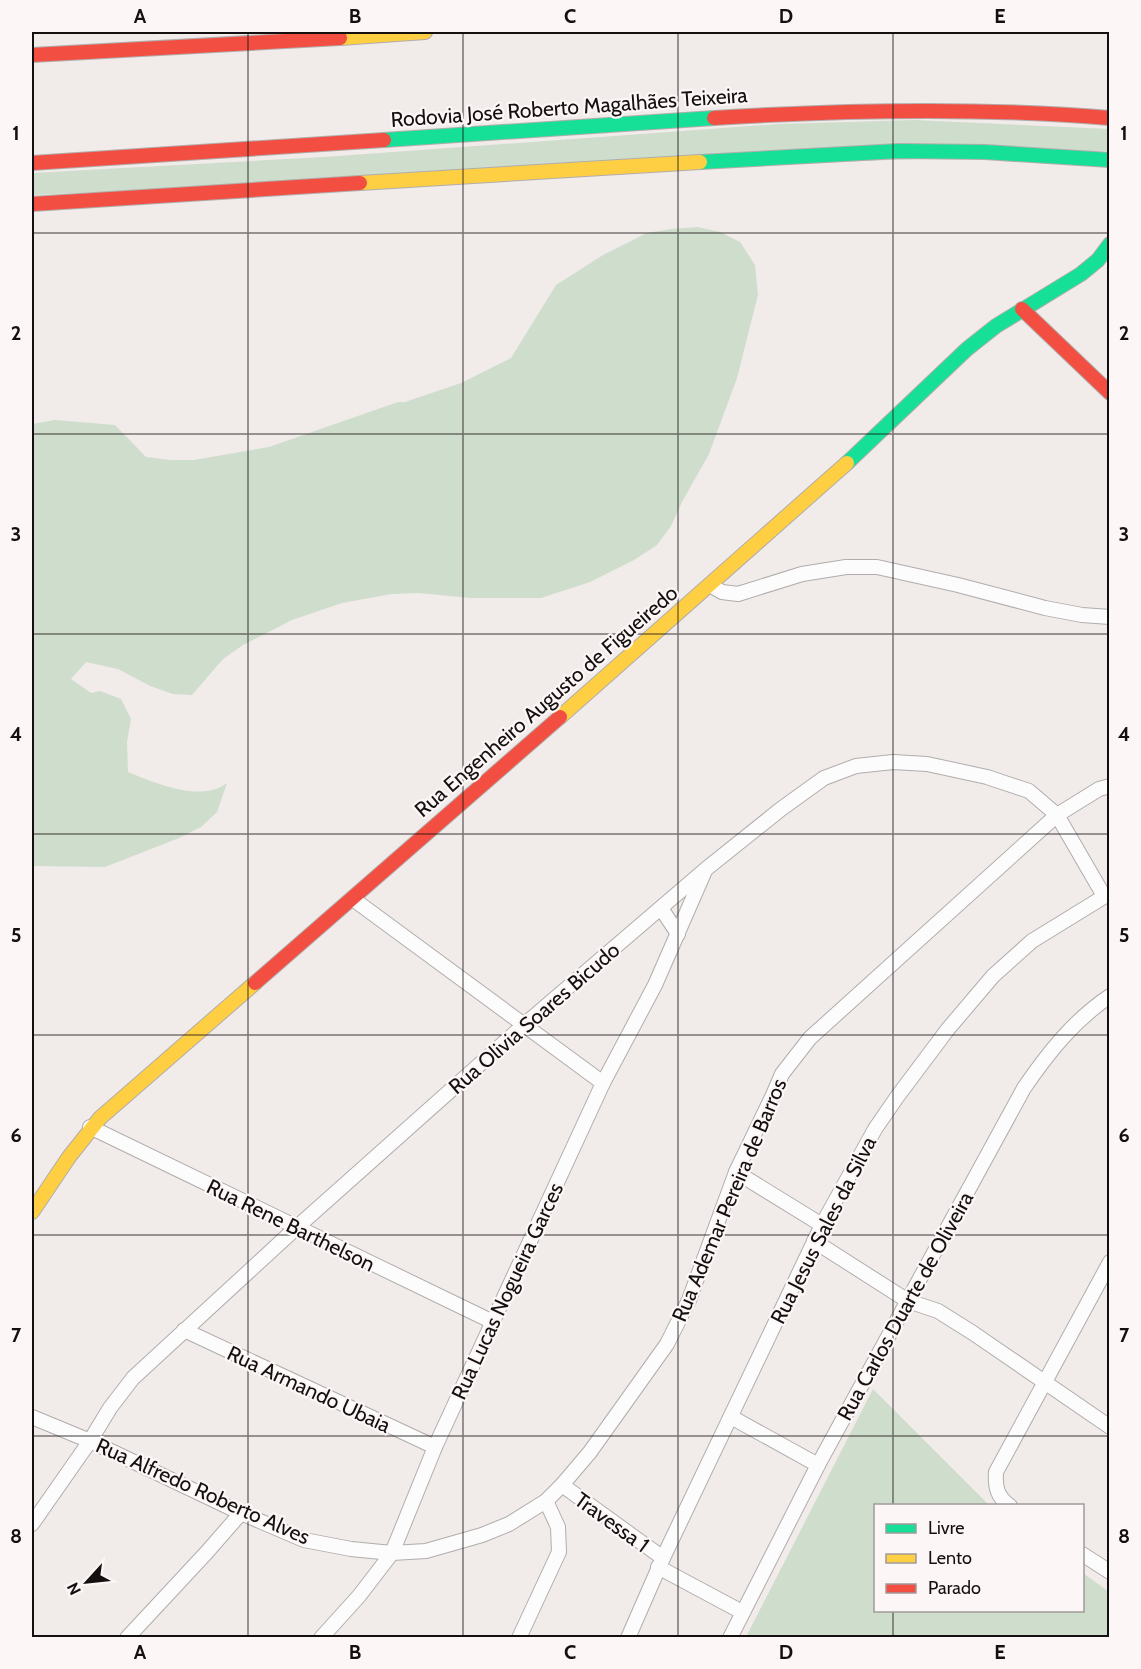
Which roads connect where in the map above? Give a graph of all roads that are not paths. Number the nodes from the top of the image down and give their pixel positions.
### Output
1 (425, 32) edge
2 (313, 35) edge
3 (287, 36) edge
4 (32, 55) edge
5 (1110, 118) edge
6 (1110, 160) edge
7 (32, 163) edge
8 (32, 204) edge
9 (1110, 244) edge
10 (1022, 309) junction
11 (1110, 393) edge
12 (710, 585) junction
13 (1110, 617) edge
14 (1110, 786) edge
15 (1057, 815) junction
16 (706, 870) junction
17 (1107, 894) edge
18 (353, 899) junction
19 (661, 908) junction
20 (678, 934) junction
21 (1110, 996) edge
22 (524, 1025) junction
23 (603, 1083) junction
24 (90, 1127) junction
25 (736, 1172) junction
26 (32, 1212) edge
27 (822, 1225) junction
28 (296, 1228) junction
29 (814, 1241) junction
30 (1110, 1262) edge
31 (909, 1301) junction
32 (493, 1322) junction
33 (184, 1330) junction
34 (1045, 1383) junction
35 (32, 1417) edge
36 (731, 1417) junction
37 (1110, 1427) edge
38 (90, 1442) junction
39 (435, 1447) junction
40 (818, 1465) junction
41 (562, 1485) junction
42 (546, 1501) junction
43 (1008, 1504) edge
44 (241, 1513) junction
45 (32, 1524) edge
46 (392, 1553) junction
47 (1084, 1555) edge
48 (660, 1563) junction
49 (1110, 1572) edge
50 (742, 1612) junction
51 (127, 1638) edge
52 (321, 1638) edge
53 (519, 1638) edge
54 (628, 1638) edge
55 (730, 1638) edge

1 - 2 main road
2 - 3 main road
3 - 4 main road
5 - 7 main road, Rodovia José Roberto Magalhães Teixeira
6 - 8 main road
9 - 10 main road, Rua Engenheiro Augusto de Figueiredo
10 - 11 main road
10 - 12 main road, Rua Engenheiro Augusto de Figueiredo
12 - 13 street
12 - 18 main road, Rua Engenheiro Augusto de Figueiredo
14 - 15 street, Rua Ademar Pereira de Barros
15 - 16 street, Rua Olivia Soares Bicudo
15 - 17 street, Rua Olivia Soares Bicudo
15 - 25 street, Rua Ademar Pereira de Barros
16 - 19 street, Rua Olivia Soares Bicudo
16 - 20 street, Rua Lucas Nogueira Garces
17 - 27 street, Rua Jesus Sales da Silva
18 - 22 street
18 - 24 main road, Rua Engenheiro Augusto de Figueiredo
19 - 20 street
19 - 22 street, Rua Olivia Soares Bicudo
20 - 23 street, Rua Lucas Nogueira Garces
21 - 31 street, Rua Carlos Duarte de Oliveira
22 - 23 street
22 - 28 street, Rua Olivia Soares Bicudo
23 - 32 street, Rua Lucas Nogueira Garces
24 - 26 main road, Rua Engenheiro Augusto de Figueiredo
24 - 28 street, Rua Rene Barthelson
25 - 27 street
25 - 41 street, Rua Ademar Pereira de Barros
27 - 29 street, Rua Jesus Sales da Silva
28 - 32 street, Rua Rene Barthelson
28 - 33 street, Rua Olivia Soares Bicudo
29 - 31 street
29 - 36 street, Rua Jesus Sales da Silva
30 - 34 street
31 - 34 street
31 - 40 street, Rua Carlos Duarte de Oliveira
32 - 39 street, Rua Lucas Nogueira Garces
33 - 38 street, Rua Olivia Soares Bicudo
33 - 39 street, Rua Armando Ubaia
34 - 37 street
34 - 43 street
35 - 38 street, Rua Alfredo Roberto Alves
36 - 40 street
36 - 48 street, Rua Jesus Sales da Silva
38 - 44 street, Rua Alfredo Roberto Alves
38 - 45 street, Rua Olivia Soares Bicudo
39 - 46 street, Rua Lucas Nogueira Garces
40 - 50 street, Rua Carlos Duarte de Oliveira
41 - 42 street, Rua Ademar Pereira de Barros
41 - 48 street, Travessa 1
42 - 46 street, Rua Alfredo Roberto Alves
42 - 53 street
44 - 46 street, Rua Alfredo Roberto Alves
44 - 51 street
46 - 52 street, Rua Lucas Nogueira Garces
47 - 49 street
48 - 50 street, Travessa 1
48 - 54 street, Rua Jesus Sales da Silva
50 - 55 street, Rua Carlos Duarte de Oliveira

